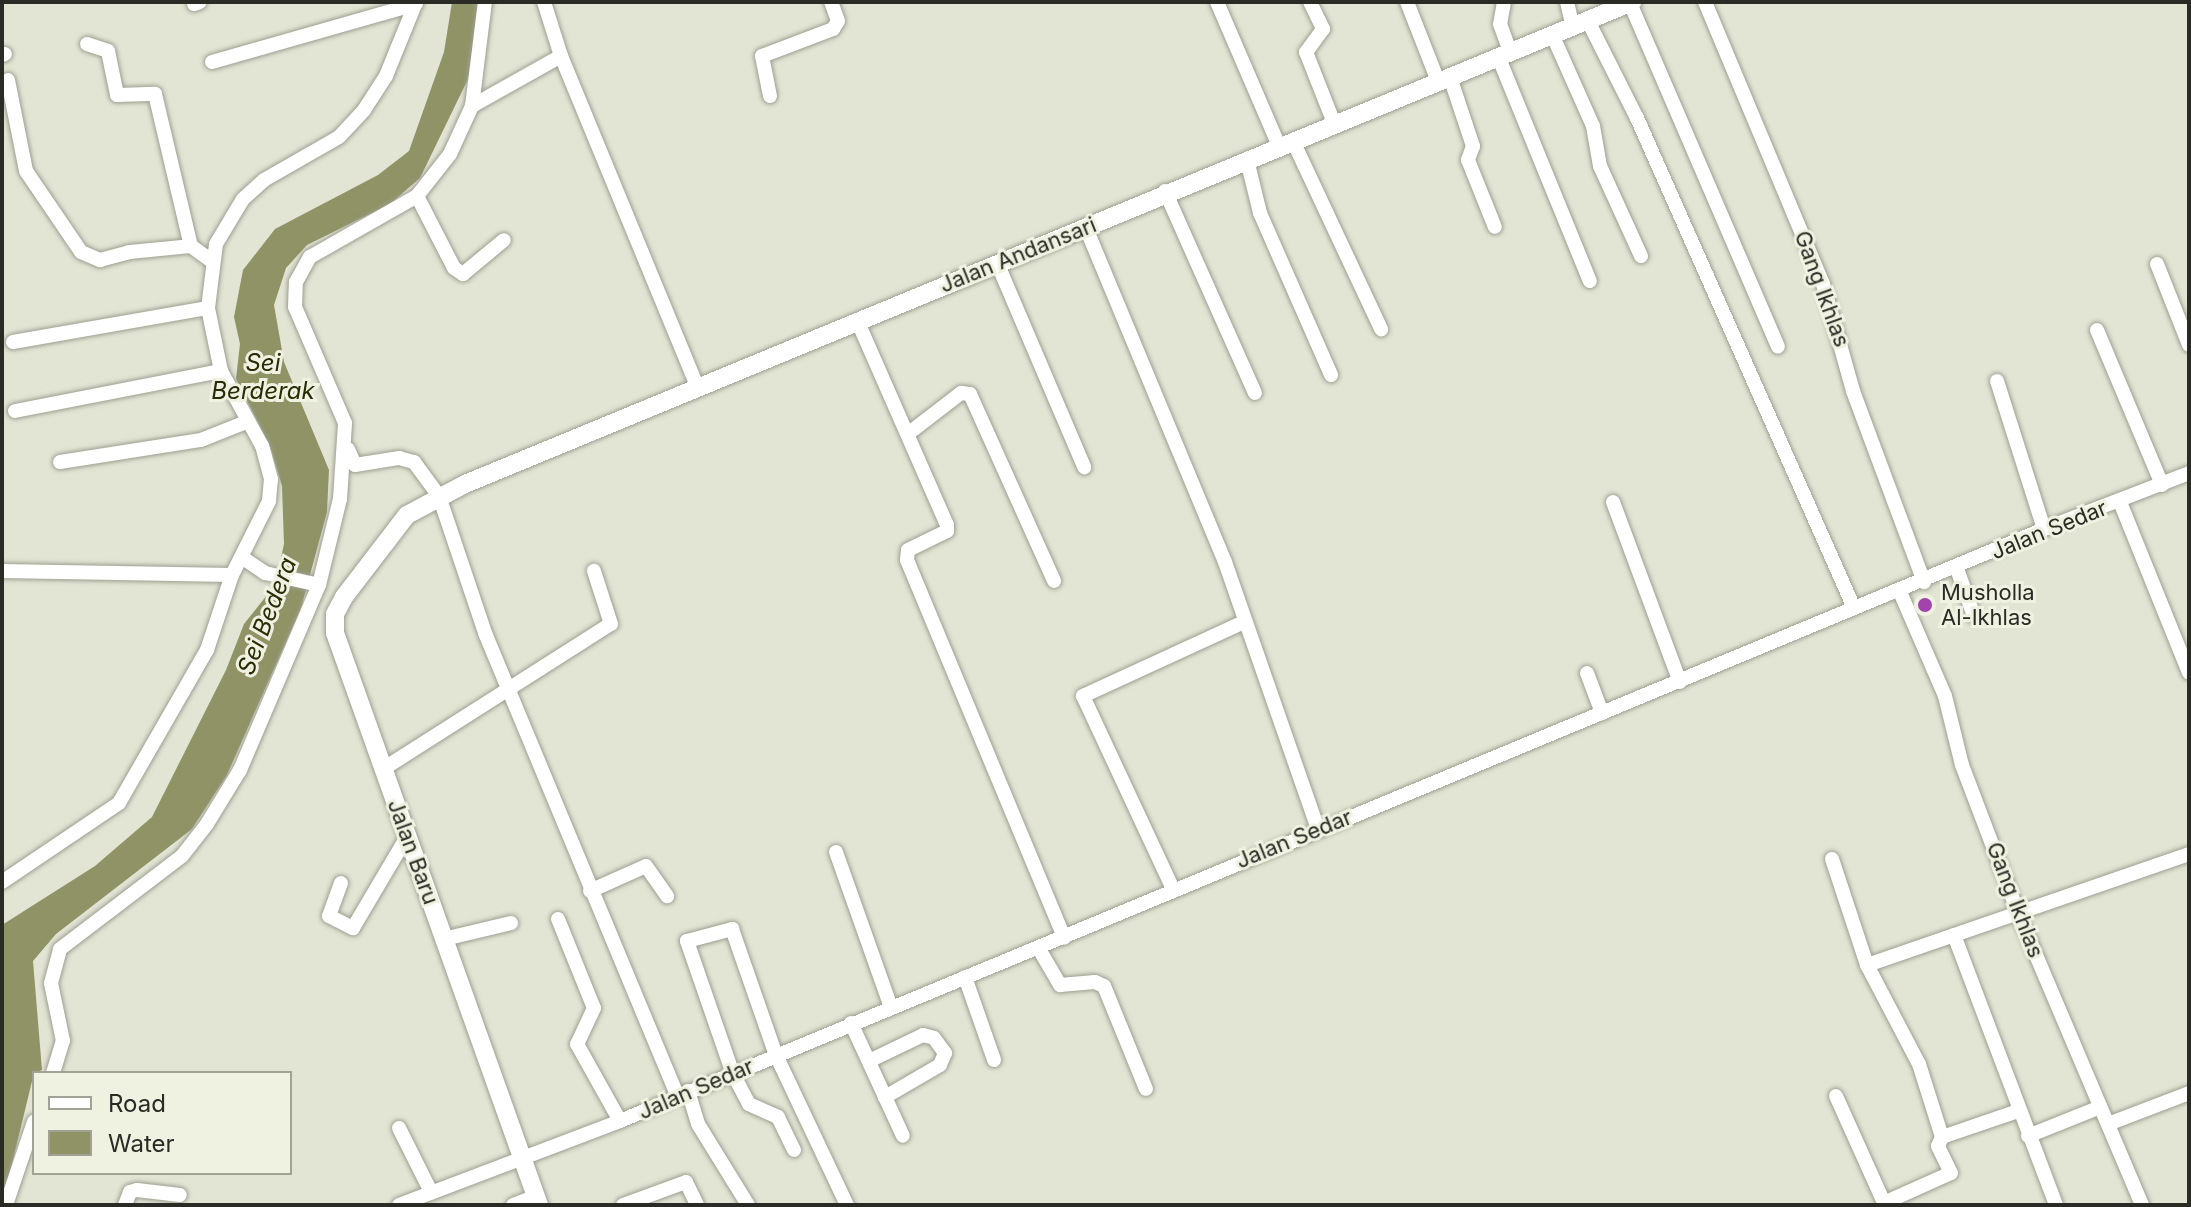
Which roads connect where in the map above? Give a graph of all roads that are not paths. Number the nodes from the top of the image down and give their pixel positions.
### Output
1 (485, 2) edge
2 (544, 2) edge
3 (831, 2) edge
4 (1217, 2) edge
5 (1310, 2) edge
6 (1407, 2) edge
7 (1504, 2) edge
8 (1567, 2) edge
9 (1631, 2) edge
10 (1705, 2) edge
11 (416, 3) edge
12 (1581, 24) junction
13 (1552, 34) junction
14 (87, 44) dead end
15 (1504, 53) junction
16 (561, 56) junction
17 (212, 62) dead end
18 (1444, 79) junction
19 (8, 80) dead end
20 (770, 96) dead end
21 (472, 106) junction
22 (1334, 123) junction
23 (1286, 144) junction
24 (1247, 160) junction
25 (1165, 191) junction
26 (417, 196) junction
27 (1495, 227) dead end
28 (1086, 228) junction
29 (504, 240) dead end
30 (191, 246) junction
31 (1641, 256) dead end
32 (212, 261) junction
33 (2157, 264) dead end
34 (998, 265) junction
35 (1590, 281) dead end
36 (208, 308) junction
37 (857, 320) junction
38 (1381, 329) dead end
39 (2097, 330) dead end
40 (13, 342) dead end
41 (2189, 345) edge
42 (1778, 347) dead end
43 (221, 371) junction
44 (1331, 375) dead end
45 (1997, 381) dead end
46 (698, 388) junction
47 (1255, 393) dead end
48 (15, 411) dead end
49 (246, 422) junction
50 (345, 433) junction
51 (909, 433) junction
52 (60, 462) dead end
53 (1084, 467) dead end
54 (2189, 473) edge
55 (2162, 485) junction
56 (439, 496) junction
57 (1613, 502) dead end
58 (2120, 502) junction
59 (407, 515) joint
60 (2044, 529) junction
61 (243, 558) junction
62 (1957, 569) junction
63 (2, 571) edge
64 (594, 571) dead end
65 (232, 575) junction
66 (1054, 581) dead end
67 (1924, 582) junction
68 (313, 585) junction
69 (1900, 592) junction
70 (1854, 608) junction
71 (1974, 616) dead end
72 (1244, 622) junction
73 (1587, 673) dead end
74 (2189, 673) edge
75 (1680, 682) junction
76 (509, 693) junction
77 (1602, 713) junction
78 (383, 769) junction
79 (1318, 829) junction
80 (408, 835) junction
81 (836, 852) dead end
82 (2189, 854) edge
83 (1832, 859) dead end
84 (2, 882) edge
85 (341, 883) dead end
86 (1173, 889) junction
87 (590, 891) junction
88 (667, 896) dead end
89 (2019, 915) junction
90 (558, 919) dead end
91 (511, 923) dead end
92 (1954, 935) junction
93 (1064, 938) junction
94 (444, 939) junction
95 (1039, 949) junction
96 (1867, 965) junction
97 (965, 977) junction
98 (891, 1007) junction
99 (851, 1023) junction
100 (776, 1055) junction
101 (994, 1060) dead end
102 (869, 1061) junction
103 (54, 1071) edge
104 (733, 1074) junction
105 (1146, 1089) dead end
106 (2189, 1093) edge
107 (683, 1094) junction
108 (1836, 1096) dead end
109 (885, 1097) junction
110 (2100, 1107) junction
111 (2018, 1111) junction
112 (620, 1121) junction
113 (2108, 1124) junction
114 (32, 1128) edge
115 (399, 1128) dead end
116 (903, 1136) dead end
117 (2028, 1136) junction
118 (1942, 1137) junction
119 (794, 1150) dead end
120 (525, 1155) junction
121 (431, 1192) junction
122 (180, 1195) dead end
123 (538, 1201) edge
124 (6, 1205) edge
125 (125, 1205) edge
126 (399, 1205) edge
127 (513, 1205) edge
128 (623, 1205) edge
129 (697, 1205) edge
130 (748, 1205) edge
131 (847, 1205) edge
132 (2056, 1205) edge
133 (2142, 1205) edge

1 - 21 street
2 - 16 street
3 - 20 street
4 - 23 street
5 - 22 street
6 - 18 street
7 - 15 street
8 - 12 street
9 - 12 street, Jalan Andansari
9 - 42 street
10 - 67 street, Gang Ikhlas
11 - 17 street
11 - 32 street
12 - 13 street, Jalan Andansari
12 - 70 street
13 - 15 street, Jalan Andansari
13 - 31 street
14 - 30 street
15 - 18 street, Jalan Andansari
15 - 35 street
16 - 21 street
16 - 46 street
18 - 22 street, Jalan Andansari
18 - 27 street
19 - 30 street
21 - 26 street
22 - 23 street, Jalan Andansari
23 - 24 street, Jalan Andansari
23 - 38 street
24 - 25 street, Jalan Andansari
24 - 44 street
25 - 28 street, Jalan Andansari
25 - 47 street
26 - 29 street
26 - 50 street
28 - 34 street, Jalan Andansari
28 - 72 street
30 - 32 street
32 - 36 street
33 - 41 street
34 - 37 street, Jalan Andansari
34 - 53 street
36 - 40 street
36 - 43 street
37 - 46 street, Jalan Andansari
37 - 51 street
39 - 55 street
43 - 48 street
43 - 49 street
45 - 60 street
46 - 56 street, Jalan Andansari
49 - 52 street
49 - 61 street
50 - 56 street
50 - 68 street
51 - 66 street
51 - 93 street
54 - 55 street, Jalan Sedar
55 - 58 street, Jalan Sedar
56 - 59 street, Jalan Andansari
56 - 76 street
57 - 75 street
58 - 60 street, Jalan Sedar
58 - 74 street
59 - 78 street, Jalan Baru
60 - 62 street, Jalan Sedar
61 - 65 street
61 - 68 street
62 - 67 street, Jalan Sedar
62 - 71 street
63 - 65 street
64 - 76 street
65 - 84 street
67 - 69 street, Jalan Sedar
68 - 103 street
69 - 70 street, Jalan Sedar
69 - 89 street, Gang Ikhlas
70 - 75 street, Jalan Sedar
72 - 79 street
72 - 86 street
73 - 77 street
75 - 77 street, Jalan Sedar
76 - 78 street
76 - 87 street
77 - 79 street, Jalan Sedar
78 - 80 street, Jalan Baru
79 - 86 street, Jalan Sedar
80 - 85 street
80 - 94 street, Jalan Baru
81 - 98 street
82 - 89 street
83 - 96 street
86 - 93 street, Jalan Sedar
87 - 88 street
87 - 107 street
89 - 92 street
89 - 110 street, Gang Ikhlas
90 - 112 street
91 - 94 street
92 - 96 street
92 - 111 street
93 - 95 street, Jalan Sedar
94 - 120 street, Jalan Baru
95 - 97 street, Jalan Sedar
95 - 105 street
96 - 118 street
97 - 98 street, Jalan Sedar
97 - 101 street
98 - 99 street, Jalan Sedar
99 - 100 street, Jalan Sedar
99 - 102 street
100 - 104 street, Jalan Sedar
100 - 104 street
100 - 131 street
102 - 109 street
102 - 109 street
104 - 107 street, Jalan Sedar
104 - 119 street
106 - 113 street
107 - 112 street, Jalan Sedar
107 - 130 street
108 - 118 street
109 - 116 street
110 - 113 street, Gang Ikhlas
110 - 117 street
111 - 117 street
111 - 118 street
112 - 120 street, Jalan Sedar
113 - 133 street, Gang Ikhlas
114 - 124 street
115 - 121 street
117 - 132 street
120 - 121 street, Jalan Sedar
120 - 123 street, Jalan Baru
121 - 126 street, Jalan Sedar
122 - 125 street
123 - 127 street
128 - 129 street

